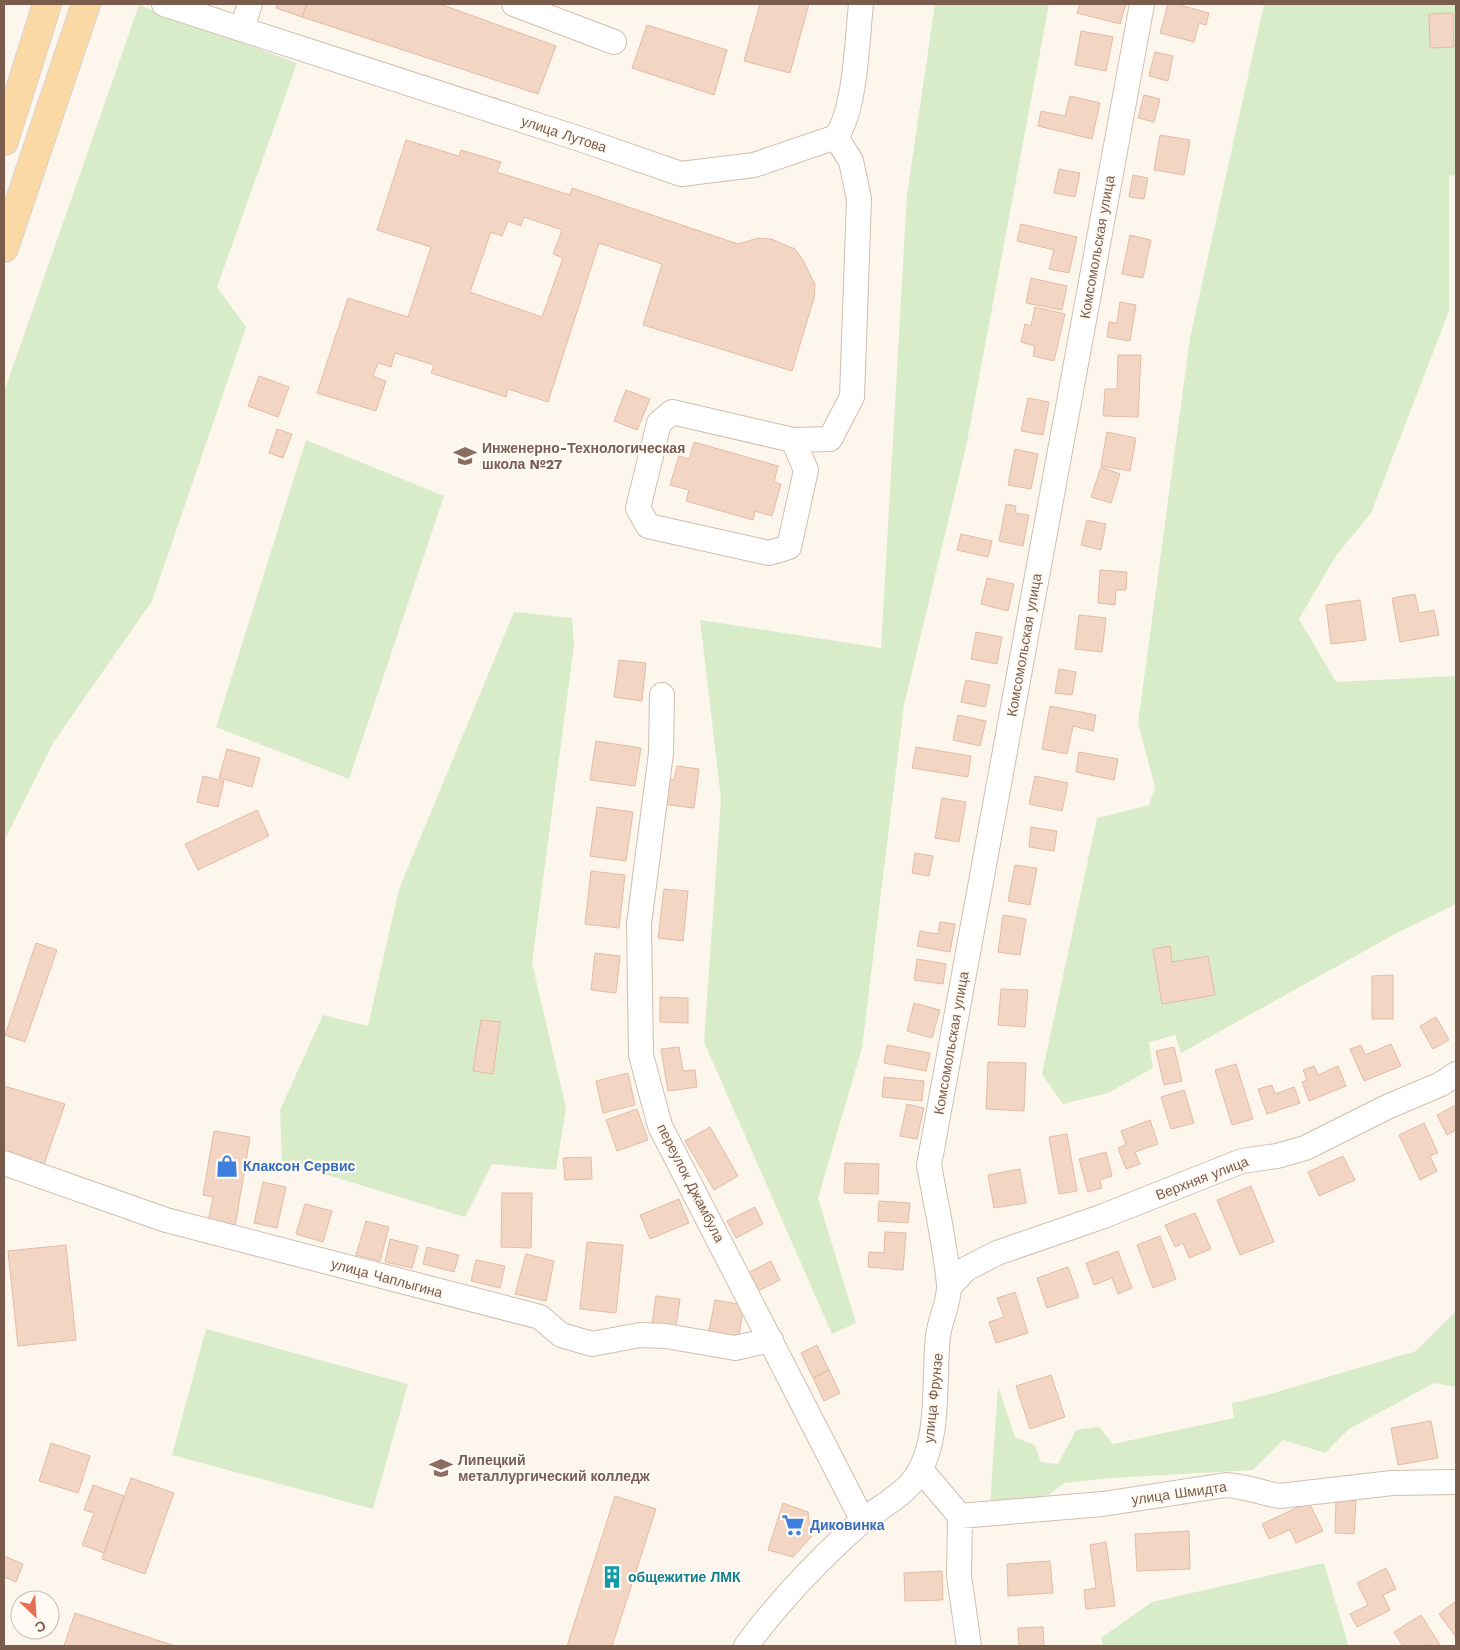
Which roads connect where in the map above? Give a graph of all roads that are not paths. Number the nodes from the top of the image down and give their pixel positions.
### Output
1 (48, 4) edge
2 (164, 4) edge
3 (250, 4) edge
4 (514, 4) edge
5 (861, 4) edge
6 (1142, 4) edge
7 (82, 15) edge
8 (242, 28) junction
9 (614, 42) dead end
10 (836, 137) junction
11 (4, 141) edge
12 (7, 239) edge
13 (793, 440) junction
14 (662, 695) dead end
15 (1456, 1074) edge
16 (4, 1163) edge
17 (949, 1286) junction
18 (771, 1340) junction
19 (921, 1470) junction
20 (1456, 1482) edge
21 (960, 1516) junction
22 (863, 1521) junction
23 (746, 1646) edge
24 (969, 1646) edge

1 - 11 main road
2 - 8 street, улица Лутова
3 - 8 street
4 - 9 street
5 - 10 street
6 - 17 street, Комсомольская улица
7 - 12 main road
8 - 10 street, улица Лутова
10 - 13 street
13 - 13 street
14 - 18 street, переулок Джамбула
15 - 17 street, Верхняя улица
16 - 18 street, улица Чаплыгина
17 - 19 street, улица Фрунзе
18 - 22 street, переулок Джамбула
19 - 21 street
19 - 22 street, улица Фрунзе
20 - 21 street, улица Шмидта
21 - 24 street
22 - 23 street, улица Фрунзе

